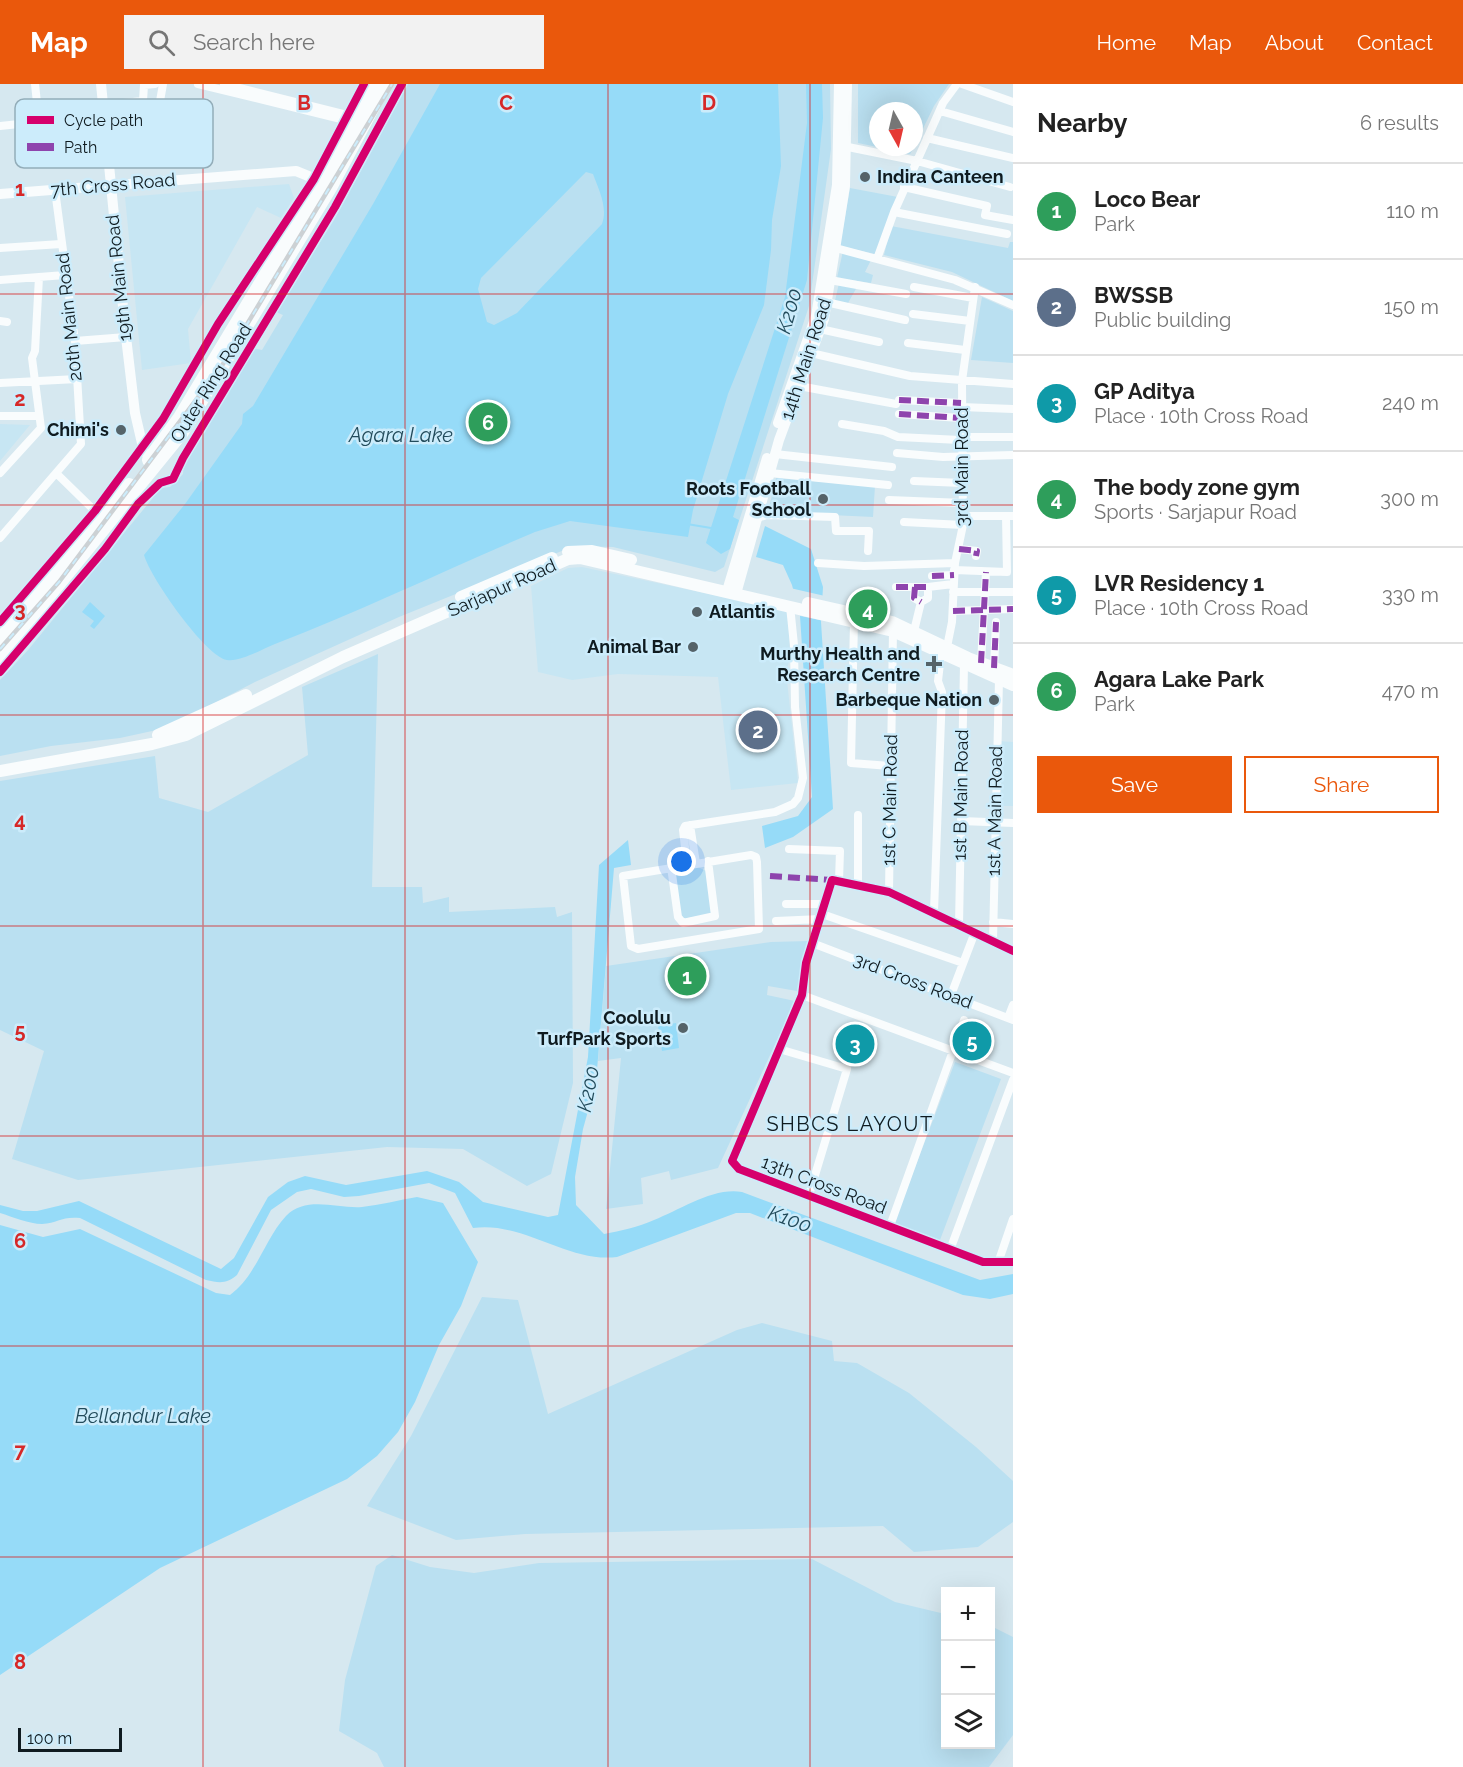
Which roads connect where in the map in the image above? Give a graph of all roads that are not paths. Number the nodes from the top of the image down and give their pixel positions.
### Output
1 (35, 84) edge
2 (101, 84) edge
3 (155, 84) edge
4 (163, 84) edge
5 (198, 84) edge
6 (224, 84) edge
7 (364, 84) edge
8 (373, 84) edge
9 (385, 84) edge
10 (402, 84) edge
11 (839, 84) edge
12 (847, 84) edge
13 (957, 84) edge
14 (962, 84) edge
15 (37, 99) edge
16 (102, 99) edge
17 (143, 99) edge
18 (160, 99) edge
19 (1013, 102) edge
20 (940, 111) junction
21 (346, 118) junction
22 (15, 124) edge
23 (0, 126) edge
24 (1013, 132) edge
25 (927, 138) junction
26 (848, 147) junction
27 (1013, 158) edge
28 (916, 161) junction
29 (107, 168) edge
30 (322, 182) junction
31 (109, 186) junction
32 (904, 187) junction
33 (1010, 187) dead end
34 (55, 190) junction
35 (0, 194) edge
36 (894, 212) junction
37 (1013, 220) edge
38 (1006, 234) dead end
39 (61, 244) junction
40 (832, 247) junction
41 (0, 248) edge
42 (877, 259) junction
43 (65, 275) junction
44 (39, 277) junction
45 (0, 280) edge
46 (830, 280) junction
47 (914, 287) dead end
48 (975, 287) junction
49 (906, 294) dead end
50 (973, 298) junction
51 (826, 302) junction
52 (1013, 305) edge
53 (913, 314) dead end
54 (905, 320) dead end
55 (970, 321) junction
56 (820, 329) junction
57 (126, 337) junction
58 (75, 341) junction
59 (879, 342) dead end
60 (908, 343) dead end
61 (965, 350) junction
62 (811, 353) junction
63 (77, 379) junction
64 (962, 381) junction
65 (35, 382) junction
66 (0, 383) edge
67 (1013, 384) edge
68 (800, 386) junction
69 (961, 405) junction
70 (1013, 409) edge
71 (899, 414) dead end
72 (0, 416) edge
73 (39, 416) junction
74 (961, 418) junction
75 (842, 424) dead end
76 (1013, 437) edge
77 (960, 439) junction
78 (897, 453) dead end
79 (775, 454) junction
80 (961, 455) junction
81 (1013, 455) edge
82 (150, 457) junction
83 (891, 467) dead end
84 (0, 473) edge
85 (56, 473) junction
86 (770, 473) junction
87 (914, 481) dead end
88 (962, 483) junction
89 (888, 485) dead end
90 (889, 500) dead end
91 (963, 503) junction
92 (95, 511) junction
93 (964, 516) junction
94 (1009, 516) edge
95 (754, 520) junction
96 (904, 522) dead end
97 (963, 525) junction
98 (0, 538) edge
99 (959, 549) junction
100 (868, 551) dead end
101 (976, 556) dead end
102 (818, 563) dead end
103 (954, 569) junction
104 (986, 572) junction
105 (932, 576) dead end
106 (928, 586) junction
107 (896, 587) dead end
108 (915, 587) junction
109 (953, 588) junction
110 (733, 589) junction
111 (1013, 592) edge
112 (984, 593) junction
113 (921, 602) junction
114 (792, 604) junction
115 (1013, 609) edge
116 (982, 610) junction
117 (825, 611) junction
118 (952, 611) junction
119 (854, 621) junction
120 (996, 621) dead end
121 (0, 622) edge
122 (893, 632) junction
123 (914, 632) junction
124 (378, 638) junction
125 (0, 640) edge
126 (944, 650) junction
127 (0, 656) edge
128 (981, 663) junction
129 (964, 665) junction
130 (994, 668) junction
131 (0, 672) edge
132 (1013, 675) edge
133 (999, 680) junction
134 (1013, 686) edge
135 (0, 763) edge
136 (890, 766) junction
137 (0, 771) edge
138 (858, 815) dead end
139 (961, 821) junction
140 (995, 822) junction
141 (1013, 823) edge
142 (789, 849) dead end
143 (708, 861) junction
144 (691, 864) junction
145 (671, 867) junction
146 (839, 881) junction
147 (858, 883) junction
148 (889, 892) junction
149 (786, 904) dead end
150 (825, 904) junction
151 (934, 912) junction
152 (821, 917) junction
153 (776, 921) dead end
154 (993, 922) junction
155 (1013, 924) edge
156 (959, 925) junction
157 (975, 932) junction
158 (993, 941) junction
159 (812, 943) junction
160 (1013, 951) edge
161 (963, 963) junction
162 (802, 995) junction
163 (951, 995) junction
164 (1013, 1005) edge
165 (1011, 1019) edge
166 (964, 1020) dead end
167 (779, 1049) junction
168 (954, 1051) junction
169 (1013, 1073) edge
170 (1013, 1080) edge
171 (809, 1195) junction
172 (1013, 1219) edge
173 (890, 1226) junction
174 (950, 1250) junction
175 (1013, 1262) edge
176 (998, 1263) junction

1 - 15 street
2 - 16 street, 19th Main Road
3 - 17 street
4 - 18 street
5 - 21 street
6 - 21 street
7 - 21 street
8 - 30 highway, Outer Ring Road
9 - 30 highway, Outer Ring Road
10 - 131 street
11 - 40 street, 14th Main Road
12 - 26 street, 14th Main Road
13 - 20 street
14 - 19 street
20 - 24 street
20 - 25 street
21 - 30 street
22 - 23 street
25 - 27 street
25 - 28 street
26 - 28 street
26 - 40 street, 14th Main Road
28 - 32 street
28 - 33 street
29 - 31 street, 19th Main Road
30 - 31 street, 7th Cross Road
30 - 82 street
30 - 82 highway, Outer Ring Road
31 - 34 street, 7th Cross Road
31 - 57 street, 19th Main Road
32 - 36 street
32 - 37 street
34 - 35 street, 7th Cross Road
34 - 39 street, 20th Main Road
36 - 38 street
36 - 42 street
39 - 41 street
39 - 43 street, 20th Main Road
40 - 42 street
40 - 46 street, 14th Main Road
40 - 95 street, 14th Main Road
42 - 48 street
43 - 44 street
43 - 58 street, 20th Main Road
44 - 45 street
44 - 65 street
46 - 49 street
46 - 51 street, 14th Main Road
47 - 50 street
48 - 50 street, 3rd Main Road
48 - 52 street
50 - 55 street, 3rd Main Road
51 - 54 street
51 - 56 street, 14th Main Road
53 - 55 street
55 - 61 street, 3rd Main Road
56 - 59 street
56 - 62 street, 14th Main Road
57 - 58 street
57 - 82 street, 19th Main Road
58 - 63 street, 20th Main Road
60 - 61 street
61 - 64 street, 3rd Main Road
62 - 64 street
62 - 68 street, 14th Main Road
63 - 65 street
63 - 85 street, 20th Main Road
64 - 67 street
64 - 69 street, 3rd Main Road
65 - 66 street
65 - 73 street
68 - 69 street
68 - 79 street, 14th Main Road
69 - 70 street
69 - 74 street, 3rd Main Road
71 - 74 street
72 - 73 street
73 - 84 street
74 - 77 street, 3rd Main Road
75 - 77 street
76 - 77 street
77 - 80 street, 3rd Main Road
78 - 80 street
79 - 83 street
79 - 86 street, 14th Main Road
80 - 81 street
80 - 88 street, 3rd Main Road
82 - 92 street
82 - 125 highway, Outer Ring Road
82 - 127 highway, Outer Ring Road
85 - 92 street
85 - 98 street
86 - 89 street
86 - 95 street, 14th Main Road
87 - 88 street
88 - 91 street, 3rd Main Road
90 - 91 street
91 - 93 street, 3rd Main Road
92 - 121 street
93 - 94 street
93 - 97 street, 3rd Main Road
94 - 104 street
95 - 100 street
95 - 110 street, 14th Main Road
96 - 97 street
97 - 99 street, 3rd Main Road
99 - 101 street
99 - 103 street, 3rd Main Road
102 - 103 street
103 - 104 street
103 - 105 street
103 - 109 street, 3rd Main Road
104 - 112 street
106 - 108 street
106 - 109 street
106 - 113 street
107 - 108 street
108 - 113 street
109 - 112 street
109 - 118 street, 3rd Main Road
110 - 114 main road, Sarjapur Road
110 - 124 main road, Sarjapur Road
111 - 112 street
112 - 116 street
113 - 123 street
114 - 117 main road, Sarjapur Road
114 - 144 street
115 - 116 street
116 - 118 street
116 - 128 street
117 - 119 main road, Sarjapur Road
117 - 123 main road, Sarjapur Road
118 - 126 street, 3rd Main Road
119 - 122 main road, Sarjapur Road
119 - 136 street
120 - 130 street
122 - 126 main road, Sarjapur Road
122 - 136 street, 1st C Main Road
123 - 126 main road, Sarjapur Road
124 - 135 main road, Sarjapur Road
124 - 137 main road, Sarjapur Road
126 - 128 main road, Sarjapur Road
126 - 129 main road, Sarjapur Road
126 - 151 street, 3rd Main Road
128 - 130 main road, Sarjapur Road
129 - 133 main road, Sarjapur Road
129 - 139 street, 1st B Main Road
130 - 132 main road, Sarjapur Road
133 - 134 main road, Sarjapur Road
133 - 140 street, 1st A Main Road
136 - 148 street, 1st C Main Road
138 - 147 street
139 - 140 street
139 - 156 street, 1st B Main Road
140 - 141 street
140 - 154 street, 1st A Main Road
142 - 146 street
143 - 144 street
143 - 145 street
143 - 145 street
144 - 145 street
146 - 147 street
146 - 150 street, 13th Cross Road
147 - 148 street
148 - 151 street, 1st C Main Road
149 - 150 street
150 - 152 street, 13th Cross Road
151 - 156 street, 1st C Main Road
152 - 153 street
152 - 159 street, 13th Cross Road
152 - 161 street
154 - 155 street
154 - 158 street, 1st A Main Road
156 - 157 street, 1st C Main Road
157 - 158 street, 1st C Main Road
157 - 161 street
158 - 160 street, 1st C Main Road
159 - 162 street, 13th Cross Road
159 - 163 street, 3rd Cross Road
161 - 163 street
162 - 167 street, 13th Cross Road
162 - 168 street
163 - 165 street, 3rd Cross Road
164 - 165 street
166 - 168 street
167 - 171 street
167 - 171 street, 13th Cross Road
168 - 169 street
168 - 173 street
170 - 174 street
171 - 173 street, 13th Cross Road
172 - 176 street
173 - 174 street, 13th Cross Road
174 - 176 street, 13th Cross Road
175 - 176 street, 13th Cross Road

